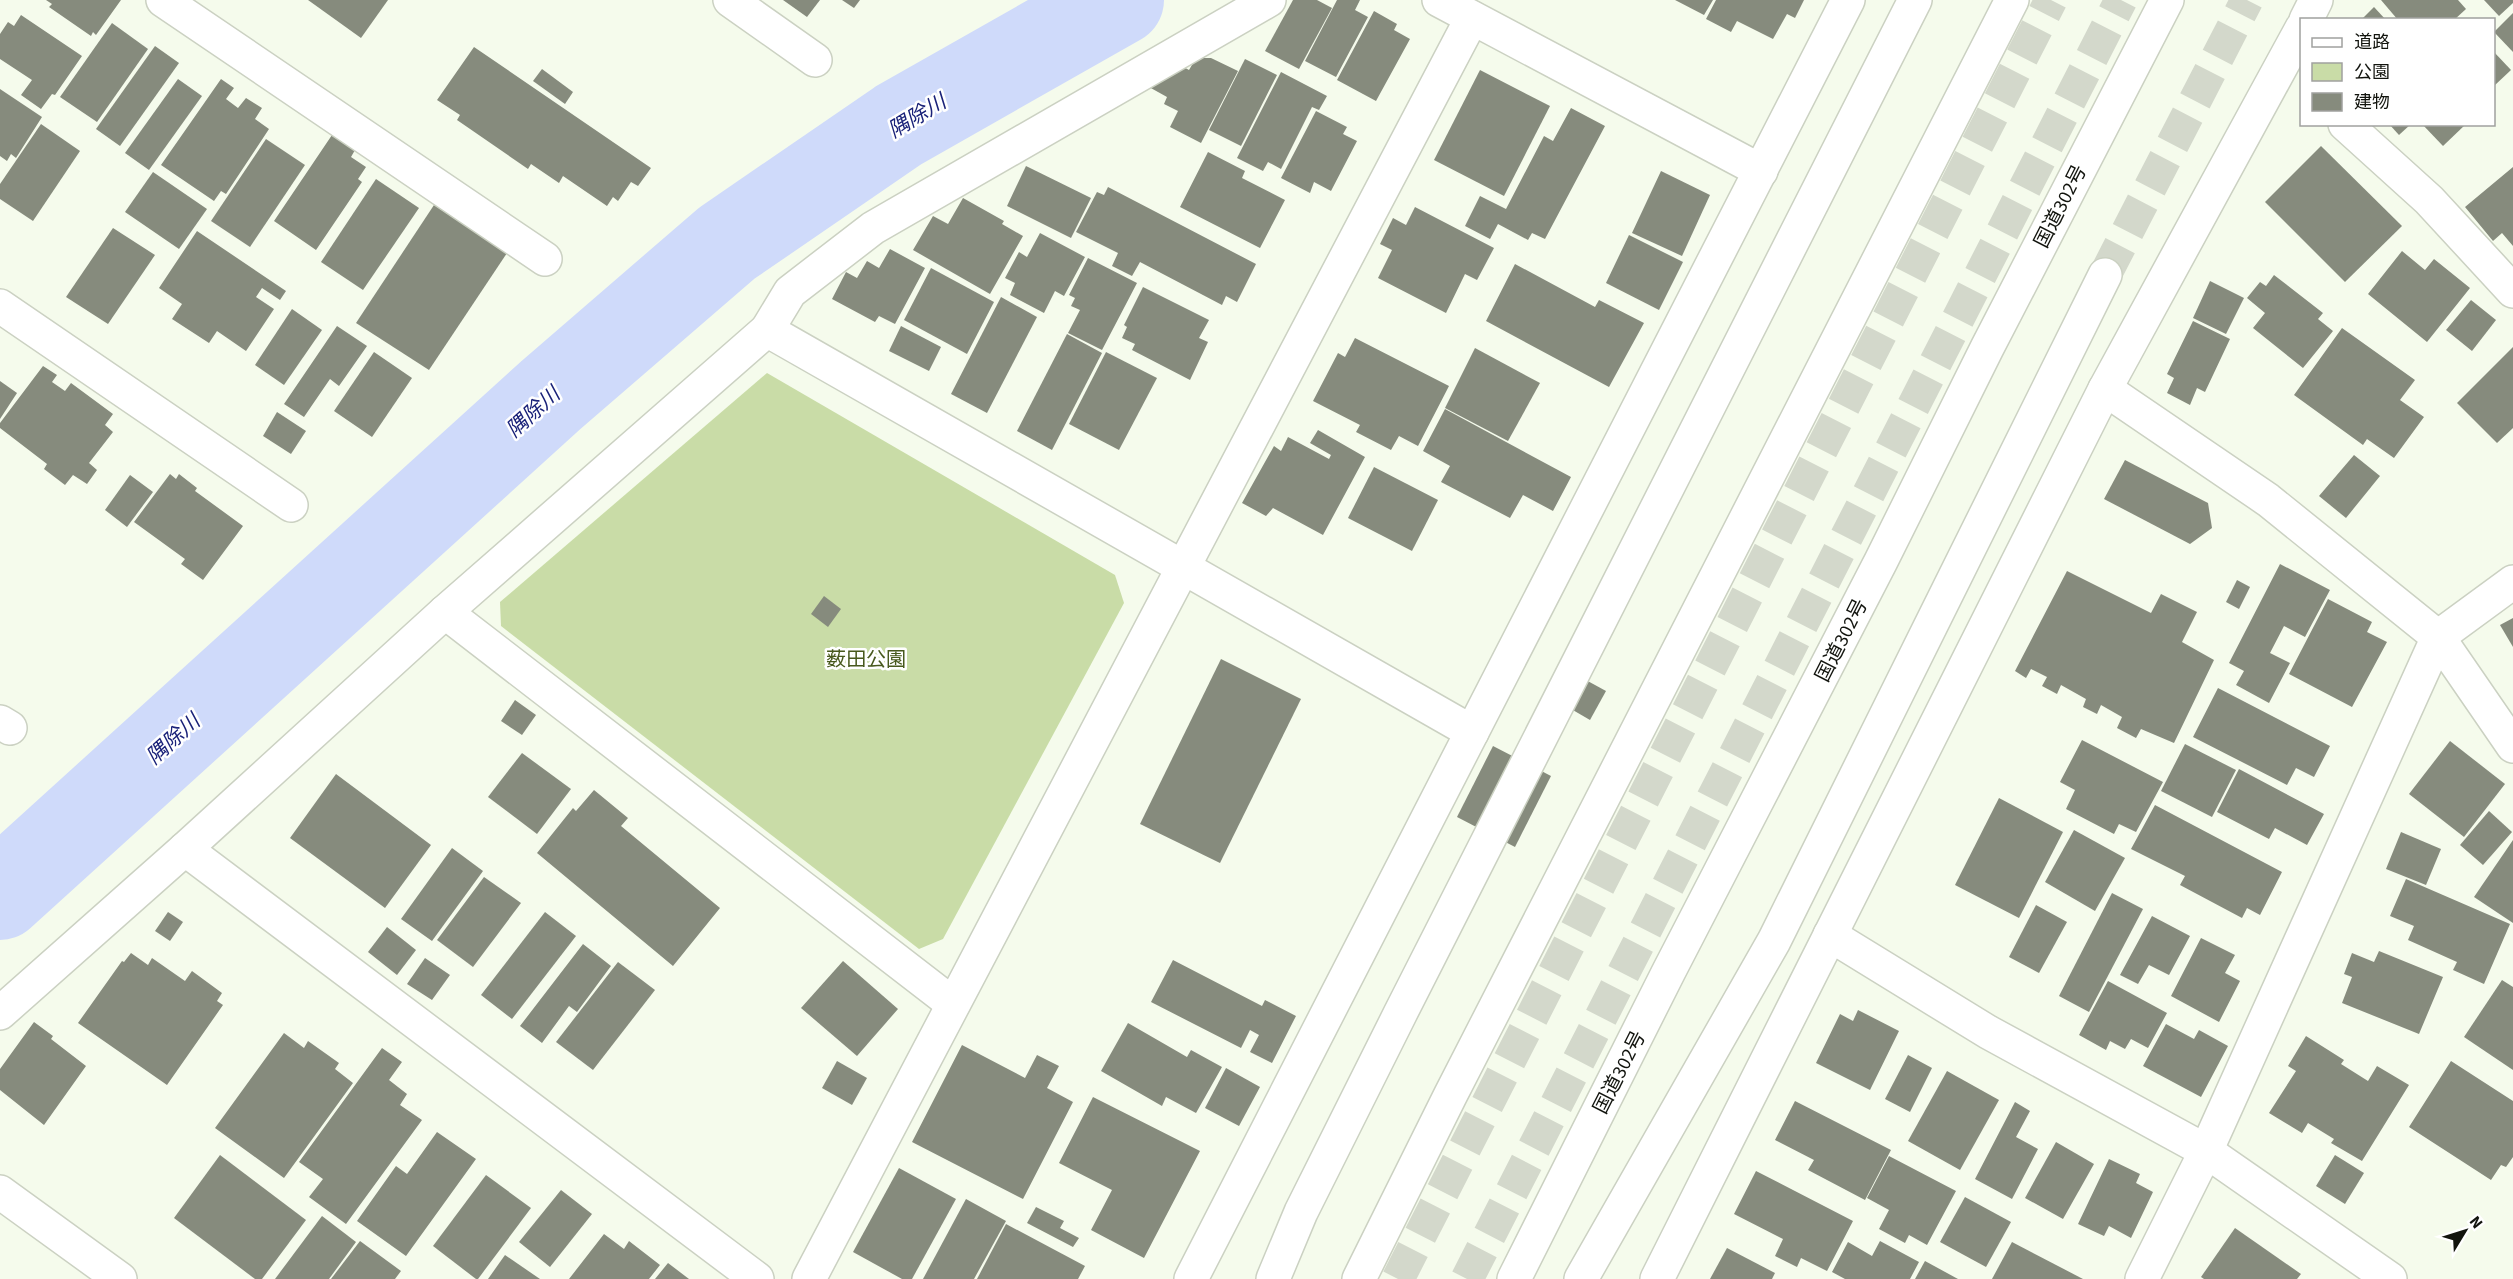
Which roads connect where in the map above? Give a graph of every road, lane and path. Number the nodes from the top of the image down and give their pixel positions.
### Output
1 (163, 0) edge
2 (730, 0) edge
3 (1269, 0) edge
4 (1439, 0) edge
5 (1848, 0) edge
6 (1915, 0) edge
7 (2012, 0) edge
8 (2167, 0) edge
9 (2316, 0) edge
10 (1472, 18) junction
11 (2307, 18) edge
12 (2300, 33) edge
13 (815, 60) dead end
14 (2291, 76) edge
15 (2346, 126) edge
16 (1761, 171) junction
17 (545, 259) dead end
18 (2104, 275) tunnel mouth
19 (2513, 291) edge
20 (0, 306) edge
21 (767, 330) junction
22 (2105, 389) junction
23 (291, 505) dead end
24 (1182, 567) junction
25 (2513, 582) edge
26 (445, 612) junction
27 (2438, 637) junction
28 (1472, 732) junction
29 (2513, 746) edge
30 (185, 849) junction
31 (1830, 935) junction
32 (952, 1004) junction
33 (0, 1013) edge
34 (2206, 1151) junction
35 (0, 1192) edge
36 (120, 1279) edge
37 (757, 1279) edge
38 (809, 1279) edge
39 (1191, 1279) edge
40 (1273, 1279) edge
41 (1359, 1279) edge
42 (1514, 1279) edge
43 (1581, 1279) edge
44 (1657, 1279) edge
45 (2142, 1279) edge
46 (2390, 1279) edge

1 - 17 main road
2 - 13 main road
3 - 21 main road
4 - 10 main road
5 - 16 main road
6 - 40 main road
7 - 41 main road
8 - 42 main road, 国道302号
9 - 11 main road
10 - 16 main road
10 - 24 main road
12 - 14 main road
14 - 22 main road
15 - 19 main road
16 - 28 main road
18 - 43 main road
20 - 23 main road
21 - 24 main road
21 - 26 main road
22 - 27 main road
22 - 31 main road
24 - 28 main road
24 - 32 main road
25 - 27 main road
26 - 30 main road
26 - 32 main road
27 - 29 main road
27 - 34 main road
28 - 39 main road
30 - 33 main road
30 - 37 main road
31 - 34 main road
31 - 44 main road
32 - 38 main road
34 - 45 main road
34 - 46 main road
35 - 36 main road

